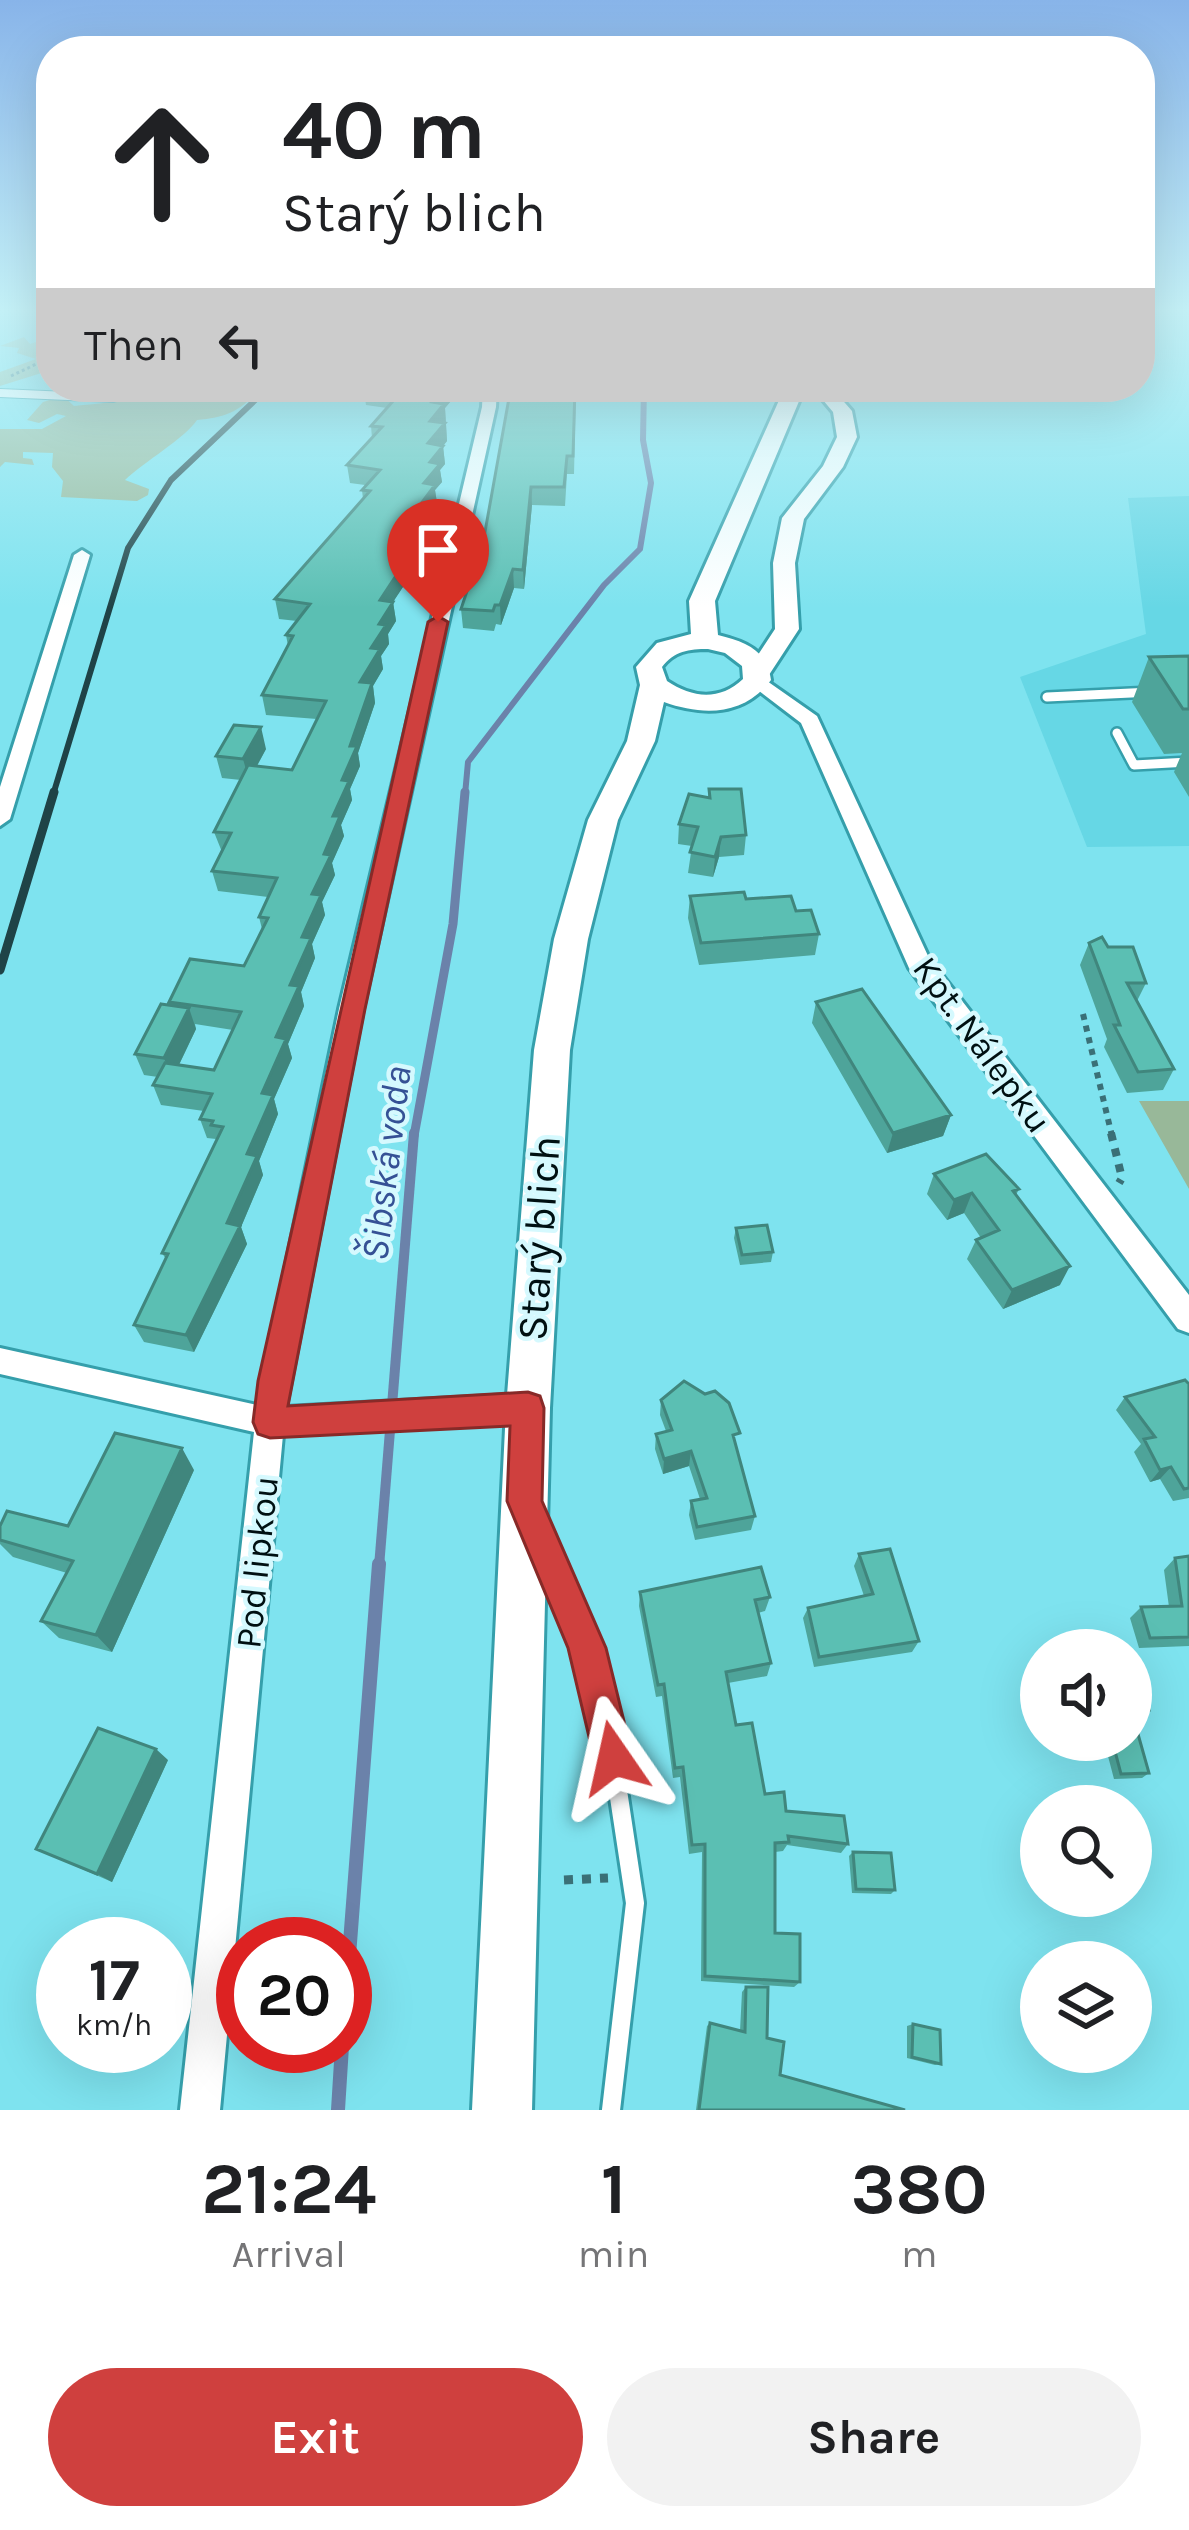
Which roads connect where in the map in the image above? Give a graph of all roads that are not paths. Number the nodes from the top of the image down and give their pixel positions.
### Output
1 (488, 410) edge
2 (785, 410) edge
3 (842, 410) edge
4 (82, 555) dead end
5 (702, 602) junction
6 (786, 612) junction
7 (721, 644) junction
8 (673, 645) junction
9 (751, 683) junction
10 (654, 685) junction
11 (1165, 692) edge
12 (1046, 697) dead end
13 (698, 703) junction
14 (1117, 733) dead end
15 (640, 741) junction
16 (1189, 762) edge
17 (0, 819) edge
18 (1189, 1319) edge
19 (0, 1361) edge
20 (528, 1408) junction
21 (270, 1422) junction
22 (524, 1501) junction
23 (200, 2110) edge
24 (502, 2110) edge
25 (611, 2110) edge

1 - 21 street, Pod lipkou
2 - 5 main road
3 - 6 main road
4 - 17 street
5 - 7 main road
5 - 8 main road
6 - 7 main road
6 - 9 main road
7 - 8 main road
7 - 9 main road
8 - 10 main road, Starý blich
9 - 13 main road
9 - 18 street, Kpt. Nálepku
10 - 13 main road
10 - 15 main road, Starý blich
11 - 12 lane
13 - 15 main road
14 - 16 lane
15 - 20 main road, Starý blich
19 - 21 street
20 - 21 street
20 - 22 main road, Starý blich
21 - 23 street, Pod lipkou
22 - 24 main road, Starý blich
22 - 25 lane

